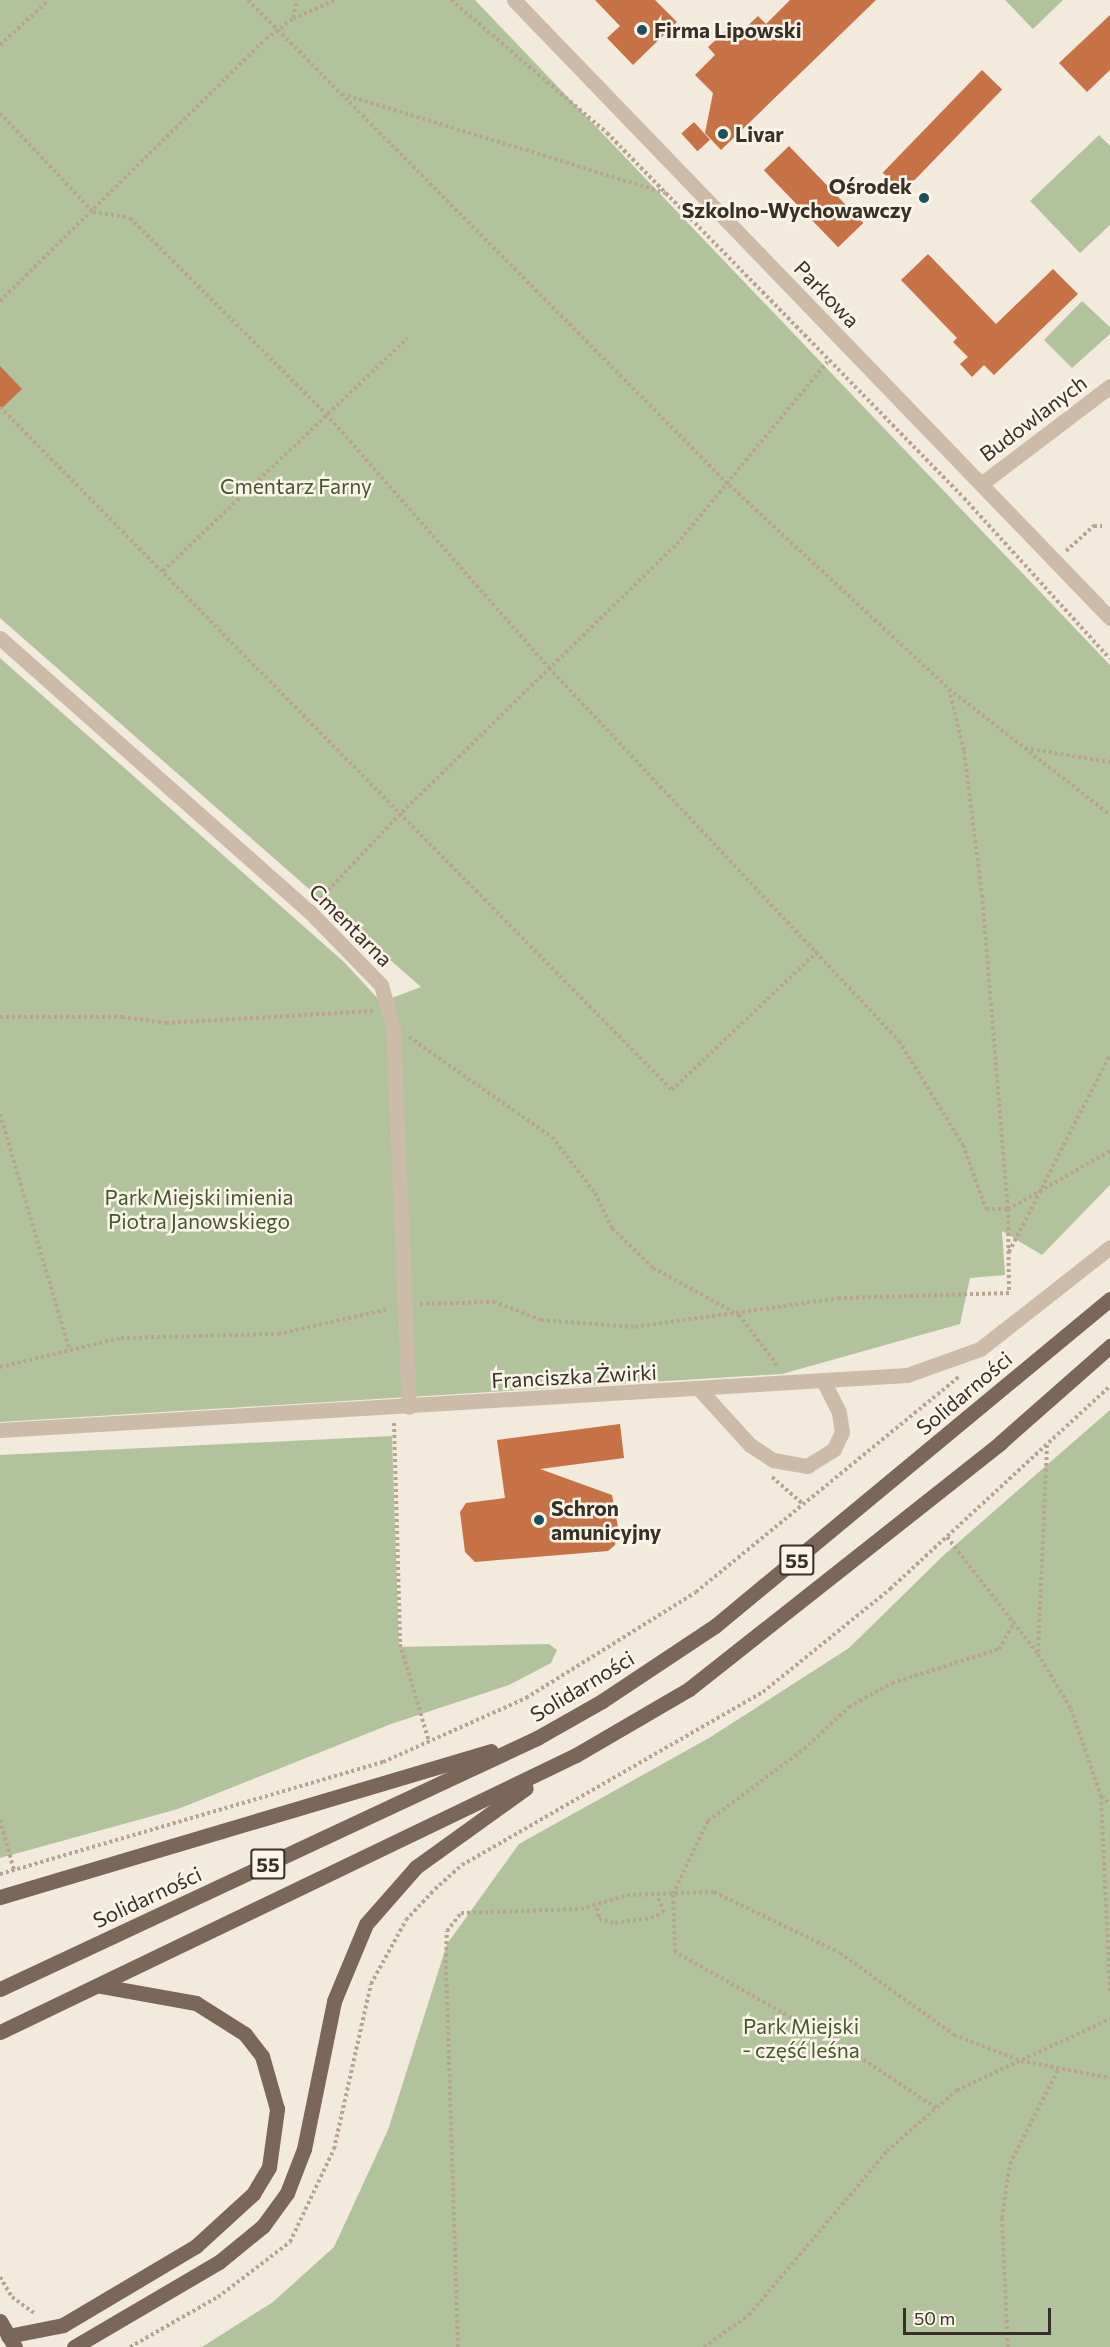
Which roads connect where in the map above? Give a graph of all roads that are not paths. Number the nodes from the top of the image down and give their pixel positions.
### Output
1 (514, 0) edge
2 (1110, 386) edge
3 (981, 484) junction
4 (1110, 618) edge
5 (0, 638) edge
6 (1110, 1247) edge
7 (1110, 1299) edge
8 (1110, 1346) edge
9 (825, 1384) junction
10 (700, 1390) junction
11 (409, 1407) junction
12 (0, 1430) edge
13 (537, 1738) junction
14 (576, 1755) junction
15 (0, 1897) edge
16 (101, 1986) junction
17 (0, 1989) edge
18 (0, 2032) edge
19 (0, 2321) edge
20 (12, 2341) edge
21 (74, 2347) edge

1 - 3 street, Parkowa
2 - 3 street, Budowlanych
3 - 4 street, Parkowa
5 - 11 street, Cmentarna
6 - 9 street, Franciszka Żwirki
7 - 13 main road, Solidarności / 55
8 - 14 main road, 55
9 - 10 street, Franciszka Żwirki
9 - 10 street
10 - 11 street, Franciszka Żwirki
11 - 12 street, Franciszka Żwirki
13 - 15 main road
13 - 17 main road, Solidarności / 55
14 - 16 main road, 55
14 - 21 main road
16 - 18 main road, 55
16 - 20 main road
19 - 20 main road

